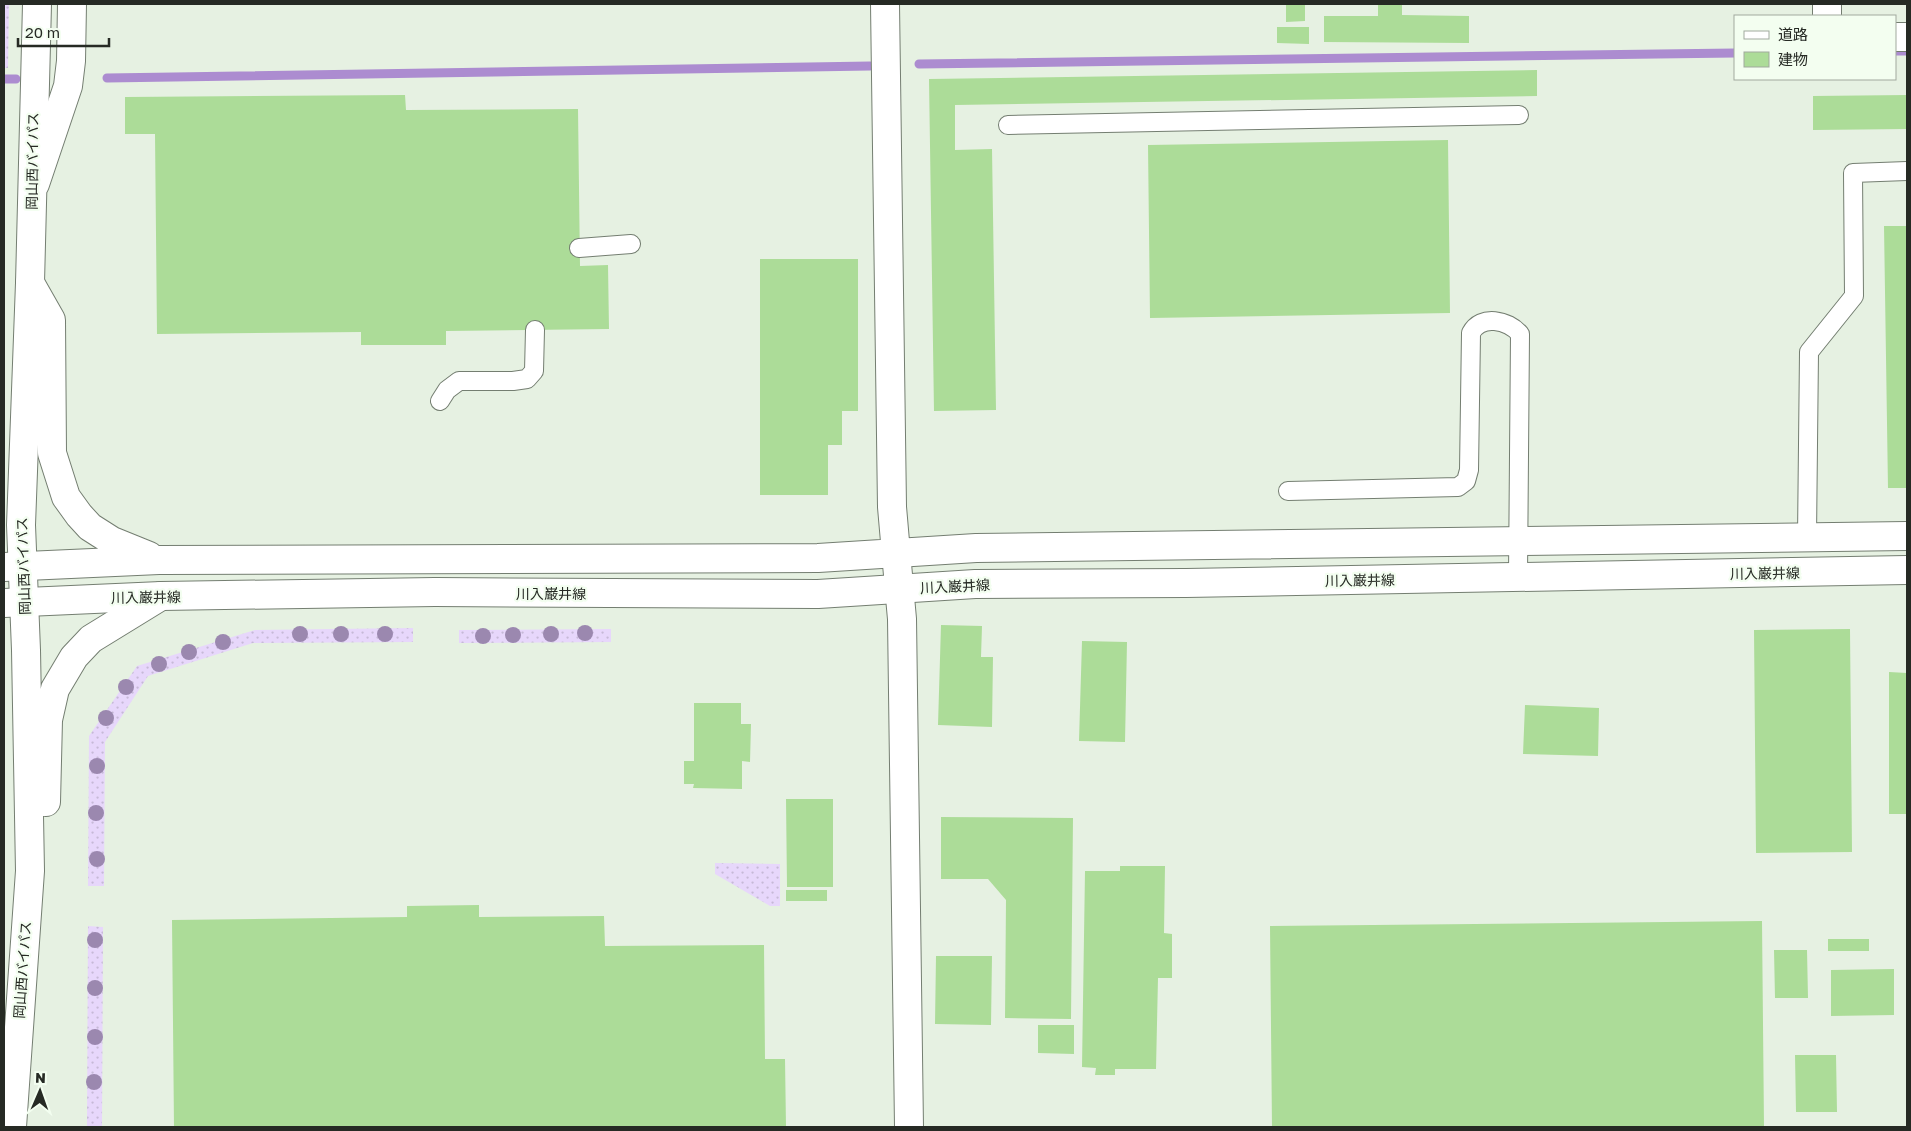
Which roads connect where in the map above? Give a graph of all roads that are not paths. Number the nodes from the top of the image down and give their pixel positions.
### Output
1 (37, 4) edge
2 (72, 4) edge
3 (885, 4) edge
4 (1519, 115) dead end
5 (1008, 125) dead end
6 (1907, 172) edge
7 (32, 192) junction
8 (631, 244) dead end
9 (579, 248) dead end
10 (30, 283) junction
11 (535, 330) dead end
12 (440, 402) dead end
13 (1288, 491) dead end
14 (1907, 536) edge
15 (1808, 537) junction
16 (1519, 541) junction
17 (896, 553) junction
18 (159, 560) junction
19 (13, 567) edge
20 (1907, 570) edge
21 (1518, 577) junction
22 (899, 588) junction
23 (161, 596) junction
24 (14, 603) edge
25 (30, 871) junction
26 (16, 1078) junction
27 (12, 1127) edge
28 (21, 1127) edge
29 (909, 1127) edge

1 - 7 main road, 岡山西バイパス
2 - 7 main road
3 - 17 main road
4 - 5 lane
6 - 15 lane
7 - 10 main road, 岡山西バイパス
8 - 9 lane
10 - 18 main road
10 - 19 main road, 岡山西バイパス
11 - 12 lane
13 - 16 lane
14 - 15 main road
15 - 16 main road
16 - 17 main road
16 - 21 lane
17 - 18 main road
17 - 22 main road
18 - 19 main road
19 - 24 main road, 岡山西バイパス
20 - 21 main road, 川入巌井線
21 - 22 main road, 川入巌井線
22 - 23 main road, 川入巌井線
22 - 29 main road
23 - 24 main road, 川入巌井線
23 - 25 main road
24 - 25 main road, 岡山西バイパス
25 - 26 main road, 岡山西バイパス
26 - 27 main road, 岡山西バイパス
26 - 28 main road

